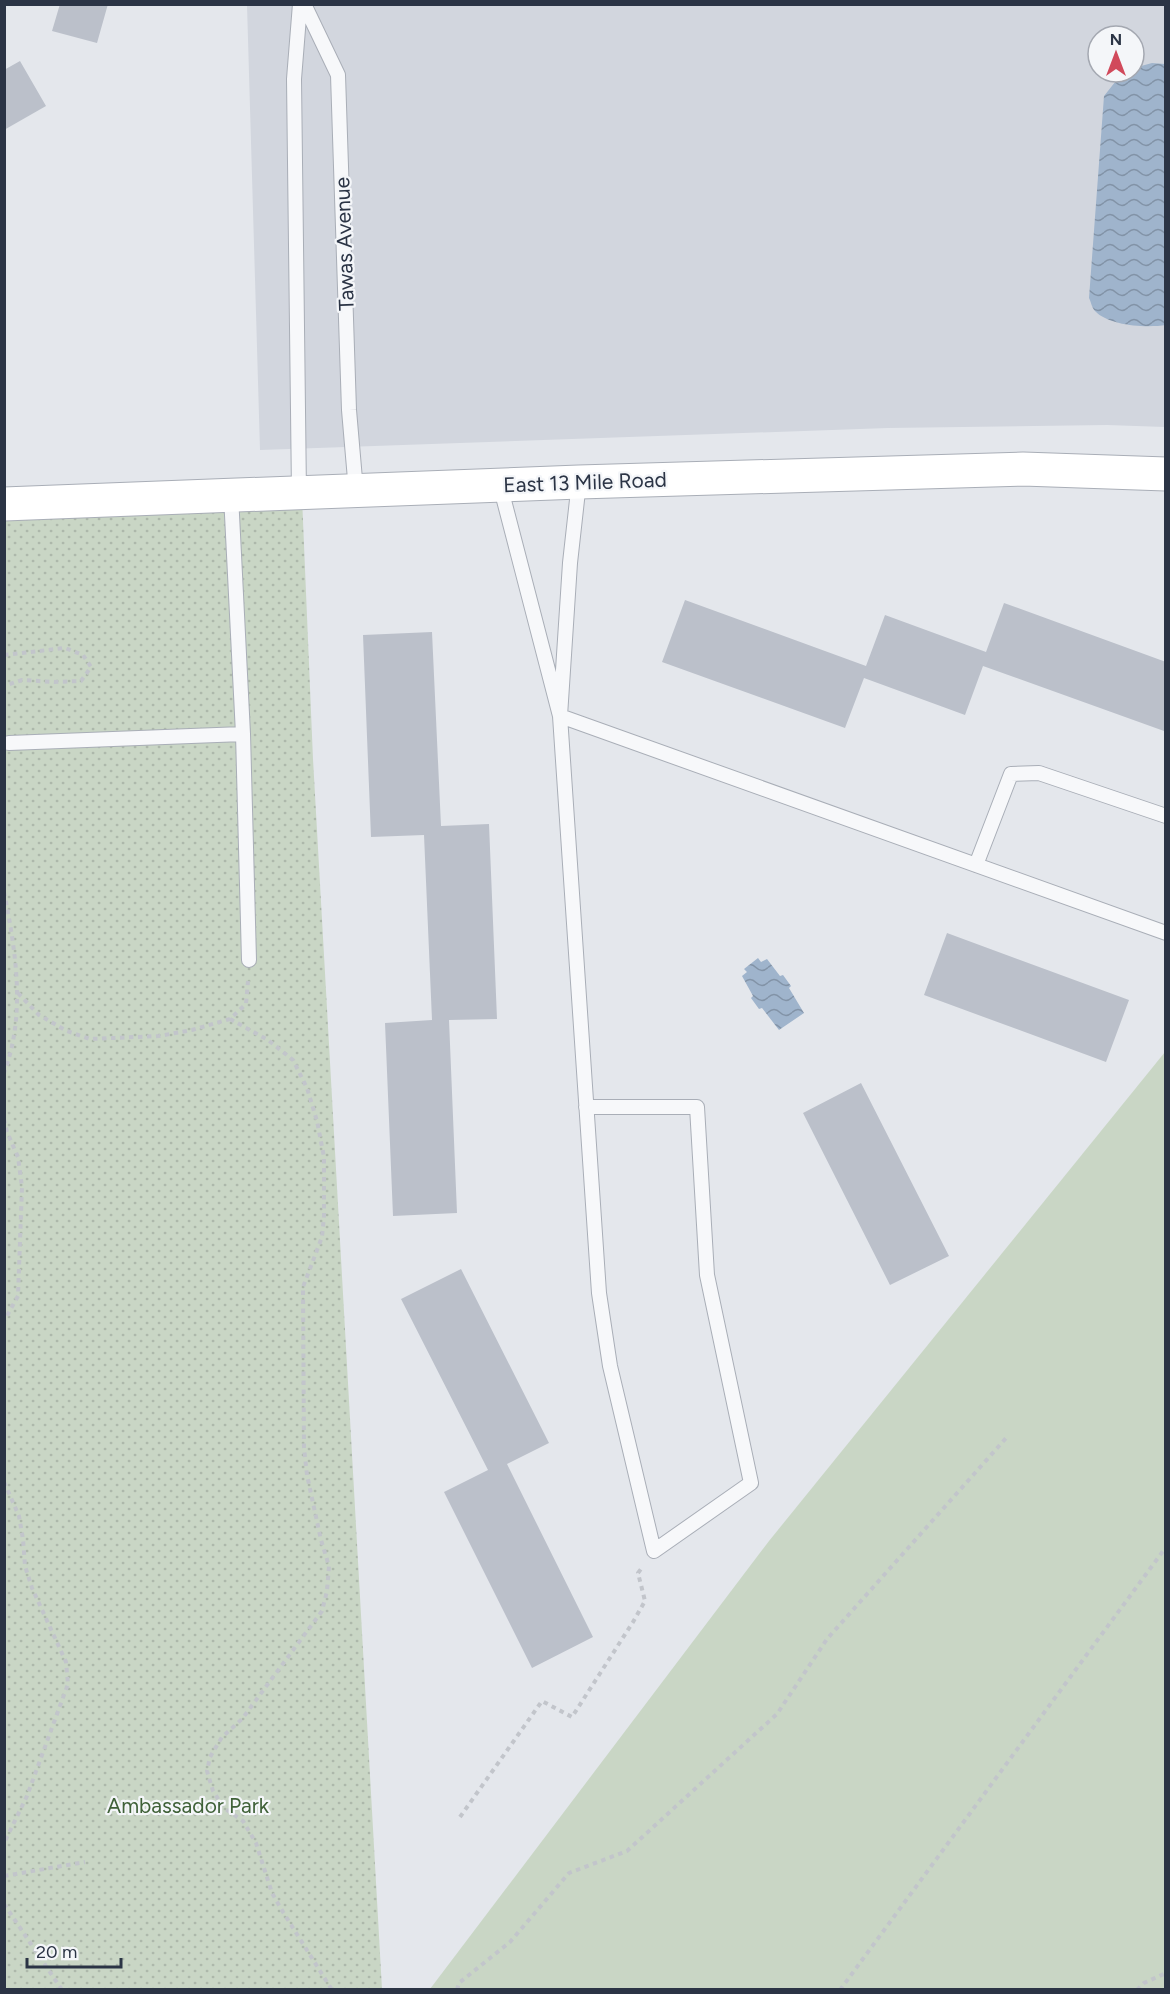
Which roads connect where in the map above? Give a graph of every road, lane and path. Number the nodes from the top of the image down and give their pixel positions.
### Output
1 (302, 4) edge
2 (1166, 474) edge
3 (579, 482) junction
4 (500, 485) junction
5 (356, 491) junction
6 (299, 493) junction
7 (231, 495) junction
8 (4, 504) edge
9 (4, 655) edge
10 (4, 686) edge
11 (560, 716) junction
12 (243, 734) junction
13 (9, 743) dead end
14 (1166, 816) edge
15 (976, 865) junction
16 (4, 892) edge
17 (1166, 933) edge
18 (249, 960) joint
19 (18, 993) junction
20 (230, 1019) junction
21 (4, 1073) edge
22 (586, 1107) junction
23 (4, 1119) edge
24 (4, 1321) edge
25 (1007, 1437) dead end
26 (4, 1482) edge
27 (1166, 1547) edge
28 (654, 1551) junction
29 (460, 1816) dead end
30 (4, 1843) edge
31 (85, 1862) dead end
32 (4, 1876) edge
33 (4, 1904) edge
34 (1166, 1973) edge
35 (62, 1989) edge
36 (332, 1989) edge
37 (457, 1989) edge
38 (840, 1989) edge
39 (1137, 1989) edge

1 - 5 lane, Tawas Avenue
1 - 6 lane, Tawas Avenue
2 - 3 main road, East 13 Mile Road
3 - 4 main road, East 13 Mile Road
3 - 11 lane
4 - 5 main road, East 13 Mile Road
4 - 11 lane
5 - 6 main road, East 13 Mile Road
6 - 7 main road, East 13 Mile Road
7 - 8 main road, East 13 Mile Road
7 - 12 lane
9 - 10 path
11 - 15 lane
11 - 22 lane
12 - 13 lane
12 - 18 lane
14 - 15 lane
15 - 17 lane
16 - 19 path
18 - 20 path
19 - 20 path
19 - 21 path
20 - 36 path
22 - 28 lane
22 - 28 lane
23 - 24 path
25 - 37 path
26 - 30 path
27 - 38 path
28 - 29 path
31 - 32 path
33 - 35 path
34 - 39 path

